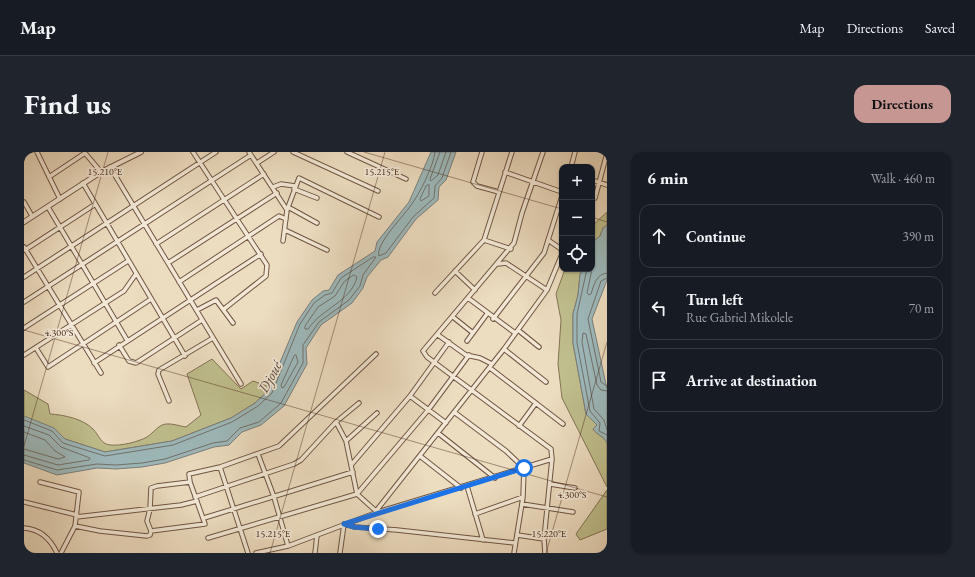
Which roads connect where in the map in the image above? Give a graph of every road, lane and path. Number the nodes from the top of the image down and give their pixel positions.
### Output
1 (38, 152) edge
2 (141, 152) edge
3 (193, 152) edge
4 (216, 152) edge
5 (274, 152) edge
6 (293, 152) edge
7 (347, 152) edge
8 (482, 152) edge
9 (512, 152) edge
10 (543, 152) edge
11 (576, 152) edge
12 (85, 153) edge
13 (250, 153) edge
14 (607, 153) edge
15 (200, 162) junction
16 (257, 163) junction
17 (572, 164) edge
18 (110, 167) junction
19 (101, 172) junction
20 (505, 172) junction
21 (264, 174) junction
22 (49, 177) junction
23 (406, 179) dead end
24 (212, 181) junction
25 (533, 181) junction
26 (595, 181) edge
27 (599, 182) junction
28 (83, 183) junction
29 (607, 185) edge
30 (273, 187) junction
31 (294, 188) junction
32 (378, 191) dead end
33 (559, 191) edge
34 (499, 192) junction
35 (277, 193) junction
36 (60, 198) junction
37 (317, 198) dead end
38 (595, 198) dead end
39 (224, 199) junction
40 (561, 200) edge
41 (24, 202) edge
42 (94, 205) junction
43 (48, 206) junction
44 (133, 206) junction
45 (288, 209) junction
46 (32, 216) junction
47 (379, 217) dead end
48 (236, 218) junction
49 (286, 219) junction
50 (24, 222) edge
51 (317, 223) dead end
52 (106, 224) junction
53 (144, 224) junction
54 (60, 228) junction
55 (284, 230) junction
56 (248, 236) junction
57 (484, 240) junction
58 (548, 240) junction
59 (284, 241) dead end
60 (117, 242) junction
61 (156, 244) junction
62 (71, 247) junction
63 (24, 249) edge
64 (511, 249) junction
65 (327, 250) dead end
66 (261, 254) junction
67 (504, 256) junction
68 (128, 261) junction
69 (168, 263) junction
70 (506, 263) junction
71 (498, 264) junction
72 (82, 265) junction
73 (36, 268) junction
74 (455, 271) junction
75 (136, 274) junction
76 (24, 277) edge
77 (526, 277) junction
78 (179, 282) junction
79 (93, 284) junction
80 (48, 287) junction
81 (475, 290) junction
82 (547, 290) junction
83 (435, 293) dead end
84 (468, 298) junction
85 (151, 299) junction
86 (191, 300) junction
87 (24, 302) edge
88 (105, 302) junction
89 (59, 306) junction
90 (224, 309) junction
91 (196, 310) junction
92 (487, 314) junction
93 (453, 317) junction
94 (163, 318) junction
95 (493, 318) junction
96 (202, 320) junction
97 (116, 321) junction
98 (233, 323) dead end
99 (70, 324) junction
100 (24, 328) edge
101 (518, 330) junction
102 (473, 333) junction
103 (515, 334) junction
104 (438, 335) junction
105 (174, 337) junction
106 (213, 338) junction
107 (127, 340) junction
108 (467, 341) dead end
109 (449, 342) junction
110 (82, 344) junction
111 (119, 346) junction
112 (538, 347) dead end
113 (36, 348) junction
114 (504, 349) junction
115 (376, 354) dead end
116 (24, 355) edge
117 (469, 355) junction
118 (185, 356) junction
119 (435, 361) junction
120 (94, 363) junction
121 (491, 366) junction
122 (101, 373) dead end
123 (454, 375) junction
124 (546, 382) dead end
125 (241, 384) dead end
126 (472, 391) junction
127 (410, 396) junction
128 (169, 401) dead end
129 (359, 403) dead end
130 (536, 403) junction
131 (429, 409) junction
132 (454, 412) junction
133 (377, 413) dead end
134 (336, 422) junction
135 (446, 423) junction
136 (563, 424) dead end
137 (519, 426) junction
138 (438, 433) junction
139 (346, 441) junction
140 (258, 454) junction
141 (420, 456) junction
142 (552, 459) junction
143 (352, 464) junction
144 (220, 467) junction
145 (524, 468) junction
146 (353, 472) junction
147 (266, 473) junction
148 (496, 478) junction
149 (40, 482) dead end
150 (190, 482) junction
151 (550, 484) junction
152 (228, 486) junction
153 (467, 486) junction
154 (461, 488) junction
155 (575, 488) dead end
156 (357, 494) junction
157 (274, 497) junction
158 (523, 497) junction
159 (196, 499) junction
160 (24, 502) edge
161 (522, 504) junction
162 (547, 508) junction
163 (150, 509) junction
164 (234, 509) junction
165 (377, 512) junction
166 (573, 512) dead end
167 (475, 514) junction
168 (77, 516) junction
169 (281, 516) junction
170 (204, 518) junction
171 (344, 524) junction
172 (75, 526) junction
173 (24, 528) edge
174 (241, 530) junction
175 (151, 531) junction
176 (317, 535) junction
177 (516, 535) junction
178 (208, 538) dead end
179 (544, 539) junction
180 (483, 540) junction
181 (515, 543) junction
182 (288, 546) junction
183 (57, 553) edge
184 (61, 553) edge
185 (248, 553) edge
186 (256, 553) edge
187 (315, 553) edge
188 (340, 553) edge
189 (514, 553) edge
190 (545, 553) edge

1 - 22 street
2 - 18 street
3 - 15 street
4 - 15 street
5 - 16 street
6 - 32 street
7 - 23 street
8 - 34 street
9 - 20 street
10 - 25 street
11 - 17 street
12 - 19 street
12 - 22 street
13 - 16 street
13 - 24 street
14 - 27 street
15 - 24 street
15 - 44 street
16 - 21 street
18 - 19 street
18 - 44 street
19 - 28 street
20 - 25 street
20 - 34 street
21 - 30 street
21 - 39 street
22 - 36 street
24 - 39 street
24 - 53 street
25 - 33 street
25 - 64 street
26 - 27 street
27 - 29 street
27 - 38 street
28 - 36 street
28 - 42 street
30 - 31 street
30 - 35 street
31 - 37 street
31 - 45 street
31 - 47 street
34 - 57 street
35 - 45 street
35 - 48 street
36 - 43 street
39 - 48 street
39 - 61 street
40 - 58 street
41 - 46 street
42 - 52 street
42 - 54 street
43 - 46 street
43 - 54 street
44 - 52 street
44 - 53 street
45 - 49 street
45 - 51 street
46 - 50 street
48 - 56 street
48 - 69 street
49 - 55 street
49 - 56 street
52 - 60 street
52 - 62 street
53 - 60 street
53 - 61 street
54 - 62 street
54 - 63 street
55 - 59 street
55 - 65 street
56 - 66 street
56 - 78 street
57 - 64 street
57 - 74 street
58 - 77 street
58 - 82 street
60 - 68 street
60 - 72 street
61 - 69 street
62 - 72 street
62 - 73 street
63 - 73 street
64 - 67 street
66 - 86 street
66 - 90 street
67 - 70 street
67 - 71 street
68 - 75 street
68 - 79 street
69 - 78 street
70 - 71 street
70 - 77 street
71 - 81 street
72 - 79 street
72 - 80 street
73 - 76 street
73 - 80 street
74 - 81 street
74 - 83 street
75 - 85 street
75 - 88 street
77 - 82 street
77 - 95 street
78 - 86 street
79 - 88 street
79 - 89 street
80 - 87 street
80 - 89 street
81 - 84 street
82 - 101 street
84 - 92 street
84 - 93 street
85 - 94 street
85 - 97 street
86 - 91 street
86 - 94 street
88 - 97 street
88 - 99 street
89 - 99 street
89 - 100 street
90 - 91 street
90 - 98 street
91 - 96 street
92 - 95 street
92 - 102 street
93 - 102 street
93 - 104 street
94 - 105 street
94 - 107 street
95 - 103 street
96 - 105 street
96 - 106 street
97 - 107 street
97 - 110 street
99 - 110 street
99 - 113 street
101 - 103 street
101 - 112 street
102 - 108 street
103 - 114 street
104 - 109 street
104 - 119 street
105 - 111 street
105 - 118 street
106 - 118 street
106 - 125 street
107 - 111 street
109 - 117 street
109 - 119 street
110 - 113 street
110 - 120 street
111 - 120 street
113 - 116 street
114 - 121 street
114 - 124 street
115 - 140 street
117 - 121 street
117 - 123 street
118 - 128 street
119 - 123 street
119 - 127 street
120 - 122 street
121 - 126 street
121 - 130 street
123 - 126 street
123 - 131 street
126 - 132 street
126 - 137 street
127 - 131 street
127 - 143 street
129 - 134 street
130 - 136 street
130 - 137 street
131 - 135 street
131 - 156 street
132 - 135 street
132 - 145 street
133 - 139 street
134 - 139 street
134 - 147 street
135 - 138 street
137 - 142 street
138 - 141 street
138 - 148 street
139 - 143 street
140 - 144 street
140 - 147 street
141 - 154 street
141 - 165 street
142 - 145 street
142 - 151 street
143 - 146 street
144 - 150 street
144 - 152 street
145 - 148 street
145 - 158 street
146 - 156 street
146 - 157 street
147 - 152 street
147 - 157 street
148 - 153 street
149 - 168 street
150 - 159 street
150 - 163 street
151 - 155 street
151 - 162 street
152 - 159 street
152 - 164 street
153 - 154 street
153 - 167 street
154 - 165 street
156 - 165 street
156 - 169 street
157 - 164 street
157 - 169 street
158 - 161 street
158 - 167 street
159 - 163 street
159 - 170 street
160 - 168 street
161 - 162 street
161 - 177 street
162 - 166 street
162 - 179 street
163 - 168 street
163 - 175 street
164 - 170 street
164 - 174 street
165 - 171 street
167 - 180 street
168 - 172 street
169 - 174 street
169 - 182 street
170 - 175 street
171 - 176 street
171 - 180 street
171 - 188 street
172 - 175 street
172 - 184 street
173 - 183 street
174 - 178 street
174 - 185 street
176 - 182 street
176 - 187 street
177 - 179 street
177 - 181 street
179 - 190 street
180 - 181 street
181 - 189 street
182 - 186 street

